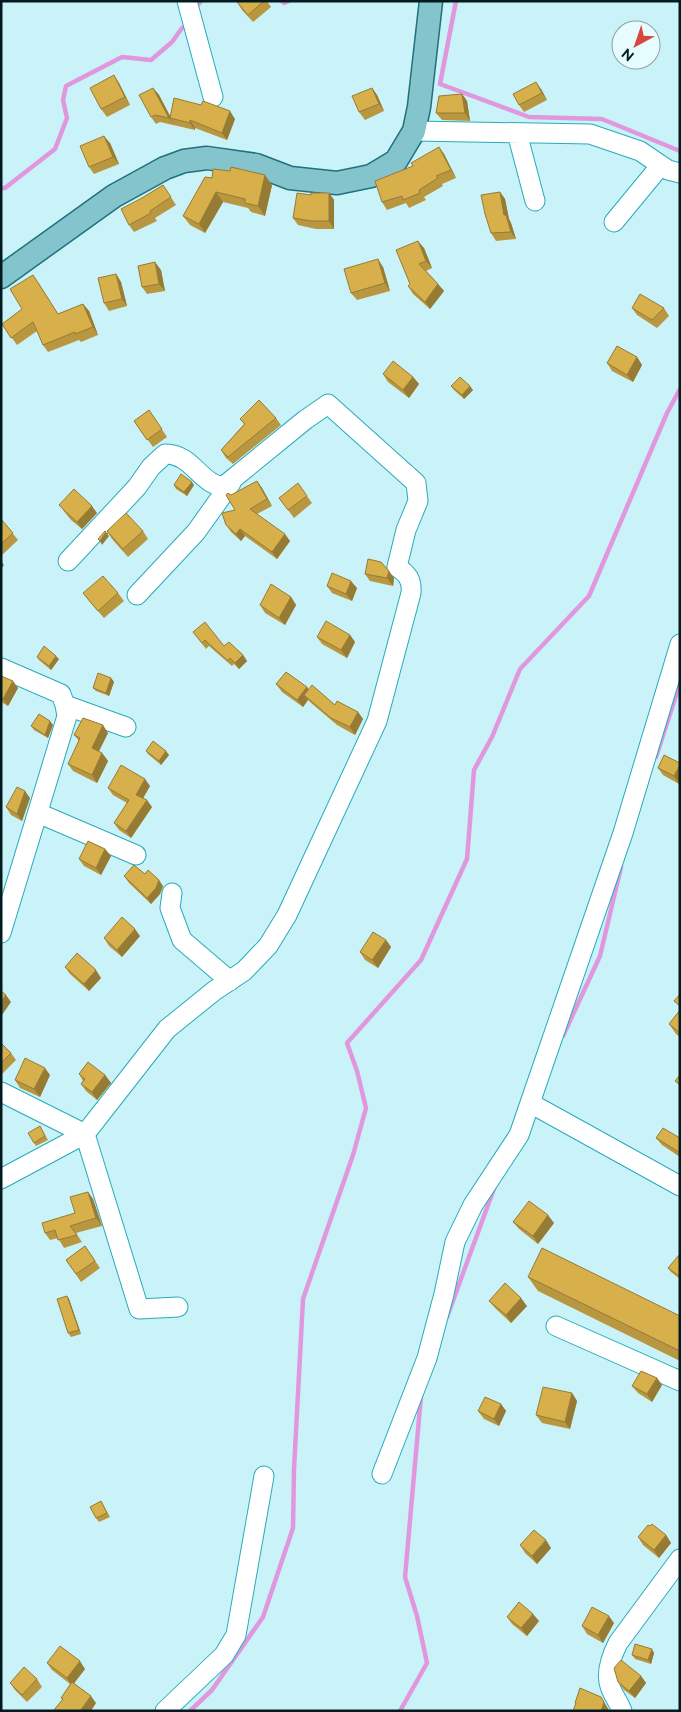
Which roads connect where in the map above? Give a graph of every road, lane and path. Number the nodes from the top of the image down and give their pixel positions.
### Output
1 (186, 1) edge
2 (431, 1) edge
3 (213, 97) dead end
4 (414, 131) junction
5 (517, 133) junction
6 (661, 165) junction
7 (680, 173) edge
8 (535, 201) dead end
9 (614, 222) dead end
10 (1, 277) edge
11 (231, 482) junction
12 (68, 561) dead end
13 (137, 594) dead end
14 (680, 644) edge
15 (1, 668) edge
16 (65, 705) junction
17 (126, 727) dead end
18 (38, 813) junction
19 (136, 854) dead end
20 (172, 894) dead end
21 (1, 934) edge
22 (230, 981) junction
23 (1, 1092) edge
24 (530, 1103) junction
25 (85, 1134) junction
26 (1, 1179) edge
27 (680, 1186) edge
28 (178, 1307) dead end
29 (556, 1326) dead end
30 (680, 1381) edge
31 (382, 1474) dead end
32 (264, 1476) dead end
33 (680, 1559) edge
34 (165, 1711) edge
35 (622, 1711) edge

1 - 3 street
2 - 4 main road
4 - 5 street
4 - 10 main road
5 - 6 street
5 - 8 street
6 - 7 street
6 - 9 street
11 - 12 street
11 - 13 street
11 - 22 street
14 - 24 street
15 - 16 street
16 - 17 street
16 - 18 street
18 - 19 street
18 - 21 street
20 - 22 street
22 - 25 street
23 - 25 street
24 - 27 street
24 - 31 street
25 - 26 street
25 - 28 street
29 - 30 street
32 - 34 street
33 - 35 street

